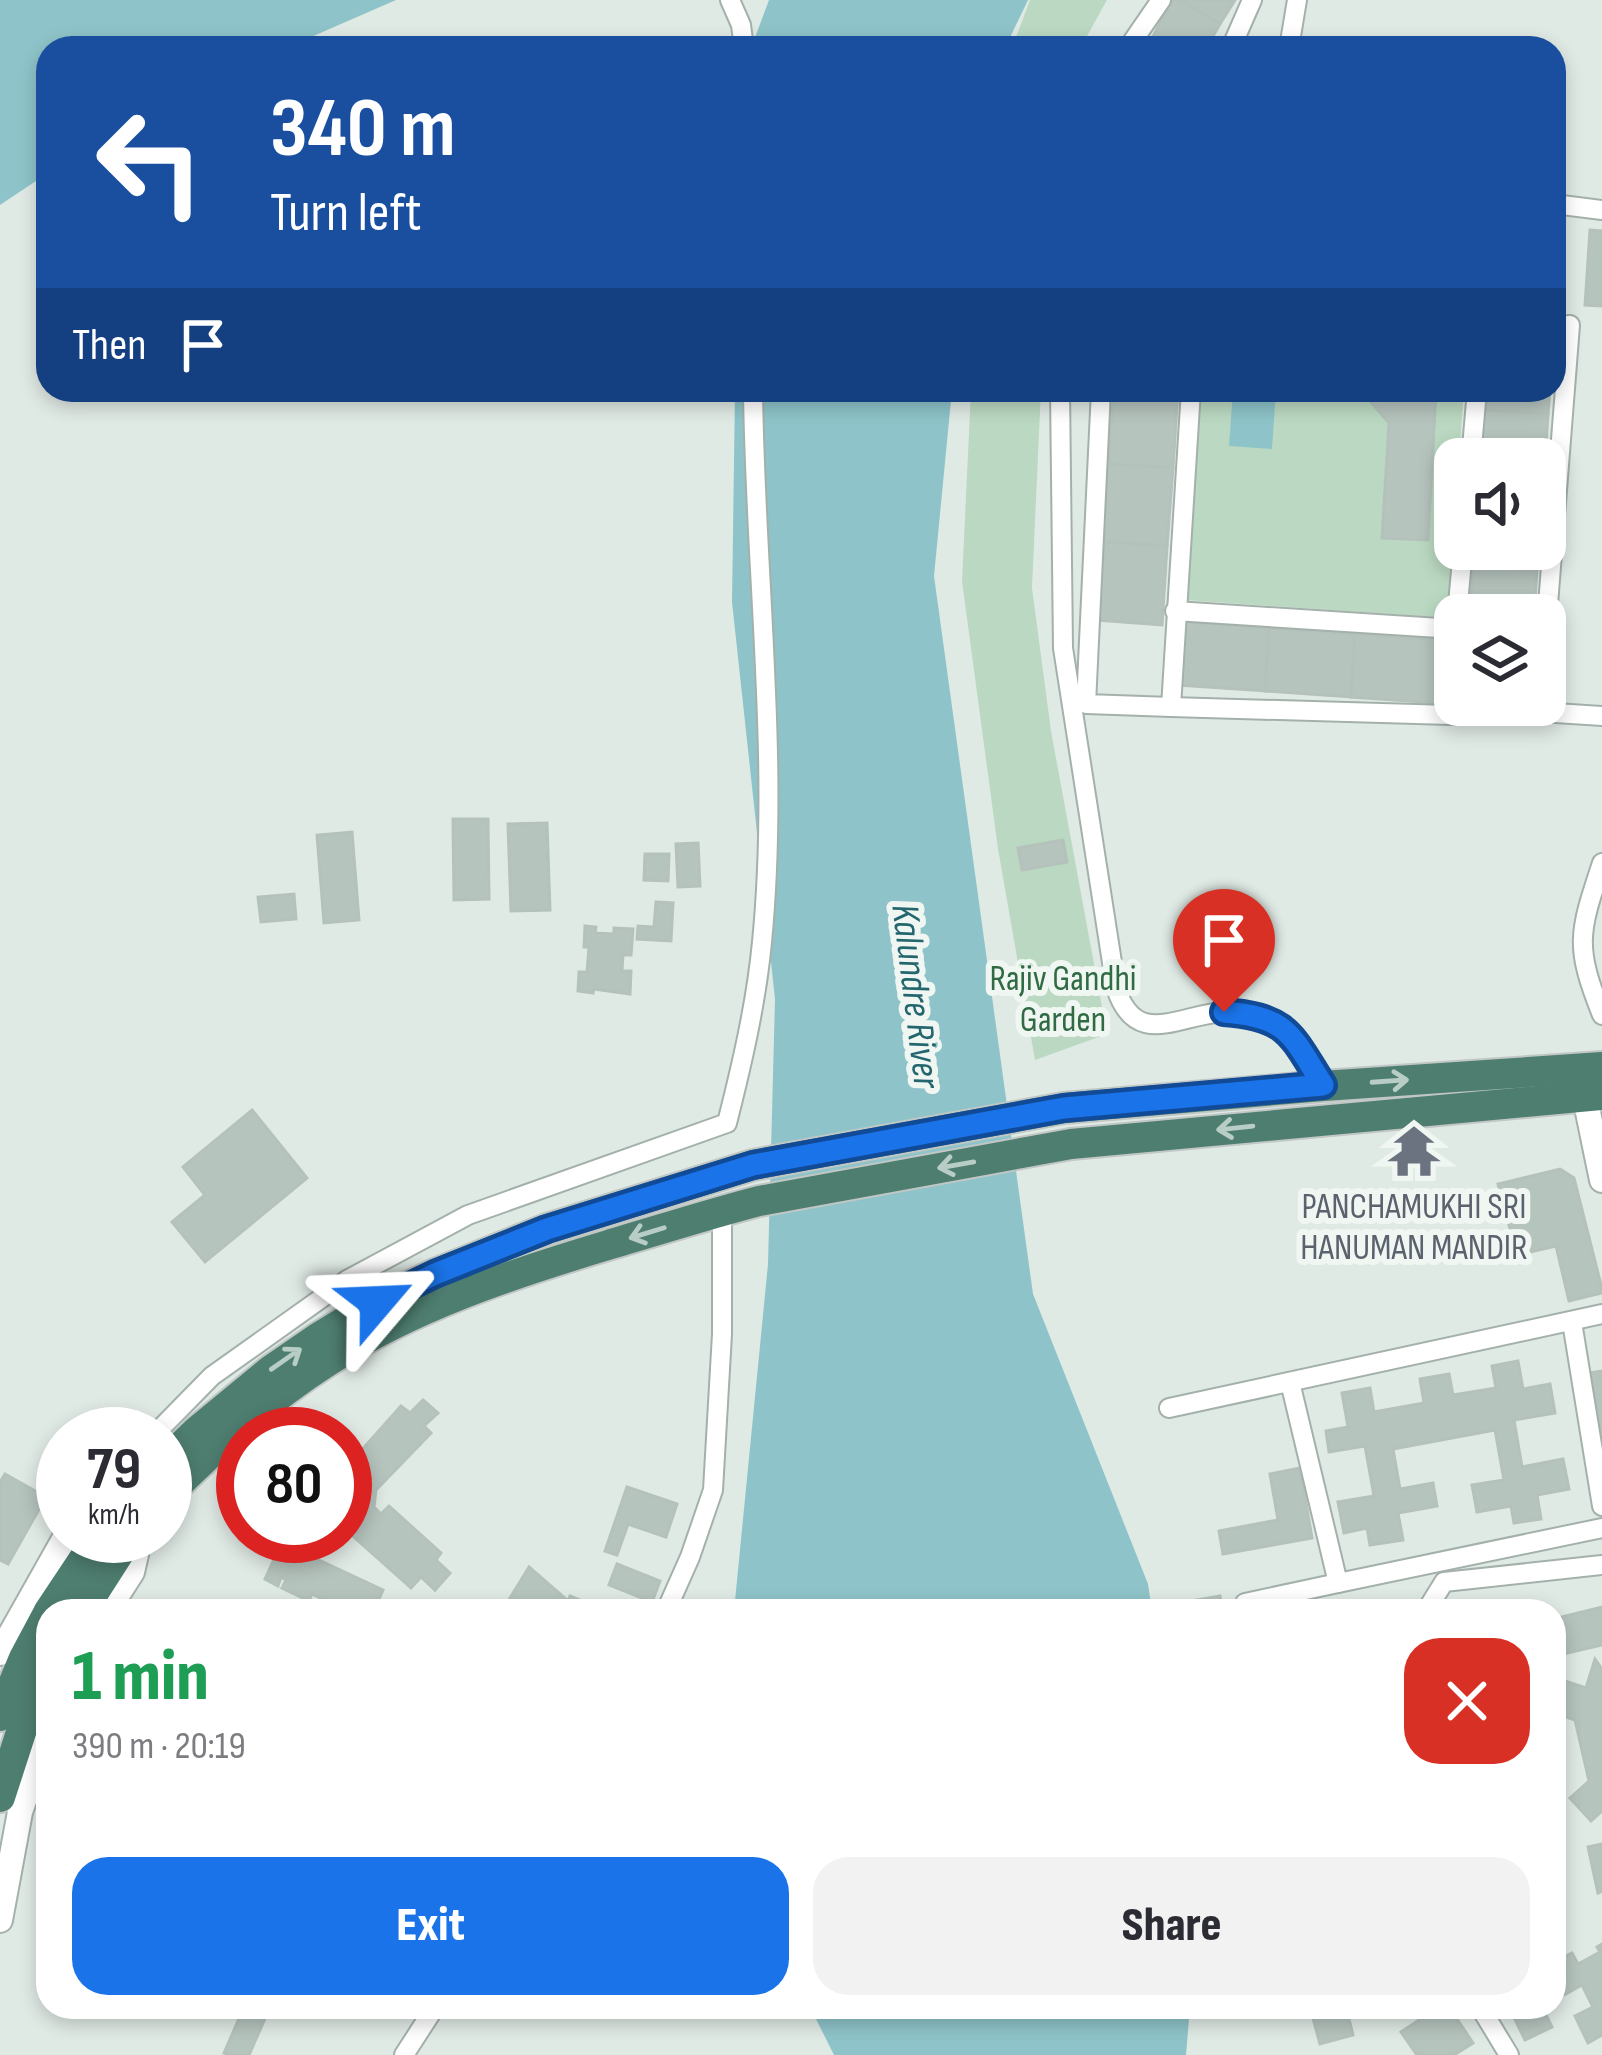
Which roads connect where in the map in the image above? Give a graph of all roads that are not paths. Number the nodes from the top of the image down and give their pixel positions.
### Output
1 (730, 0) edge
2 (1161, 0) edge
3 (1252, 0) edge
4 (1297, 0) edge
5 (742, 36) edge
6 (1136, 36) edge
7 (1237, 36) edge
8 (1291, 36) edge
9 (1566, 206) edge
10 (1602, 210) edge
11 (1566, 326) edge
12 (1566, 377) edge
13 (753, 402) edge
14 (1060, 402) edge
15 (1100, 402) edge
16 (1190, 402) edge
17 (1476, 402) edge
18 (1564, 402) edge
19 (1473, 438) edge
20 (1549, 594) edge
21 (1175, 610) junction
22 (1434, 628) edge
23 (1171, 707) junction
24 (1566, 712) edge
25 (1434, 715) edge
26 (1602, 716) edge
27 (1602, 863) edge
28 (1602, 1015) edge
29 (1595, 1080) edge
30 (1323, 1085) junction
31 (1602, 1180) edge
32 (722, 1210) junction
33 (1602, 1315) edge
34 (1572, 1322) junction
35 (1290, 1382) junction
36 (182, 1407) edge
37 (1168, 1408) dead end
38 (192, 1436) edge
39 (192, 1470) edge
40 (1602, 1506) edge
41 (1602, 1528) edge
42 (51, 1563) edge
43 (94, 1563) edge
44 (106, 1563) edge
45 (134, 1563) edge
46 (1602, 1565) edge
47 (1338, 1583) junction
48 (60, 1599) edge
49 (88, 1599) edge
50 (115, 1599) edge
51 (671, 1599) edge
52 (1264, 1599) edge
53 (1433, 1599) edge
54 (36, 1635) edge
55 (0, 1653) edge
56 (36, 1698) edge
57 (0, 1716) edge
58 (36, 1766) edge
59 (0, 1797) edge
60 (0, 1920) edge
61 (427, 2019) edge
62 (1487, 2019) edge
63 (404, 2055) edge
64 (1509, 2055) edge

1 - 5 street
2 - 6 street
3 - 7 street
4 - 8 street
9 - 10 street
11 - 12 street
13 - 36 street
14 - 30 street
15 - 23 street
16 - 21 street
17 - 19 street
18 - 20 street
21 - 22 street
21 - 23 street
23 - 25 street
24 - 26 street
27 - 28 street
30 -> 29 highway
29 - 31 street
29 -> 32 highway
38 -> 30 highway
32 -> 39 highway
32 - 51 street
33 - 34 street
34 - 35 street
34 - 40 street
35 - 37 street
35 - 47 street
41 - 47 street
42 - 55 street
43 - 48 highway
44 - 49 highway
45 - 50 street
46 - 53 street
47 - 52 street
54 - 57 highway
56 - 59 highway
58 - 60 street
61 - 63 street
62 - 64 street

